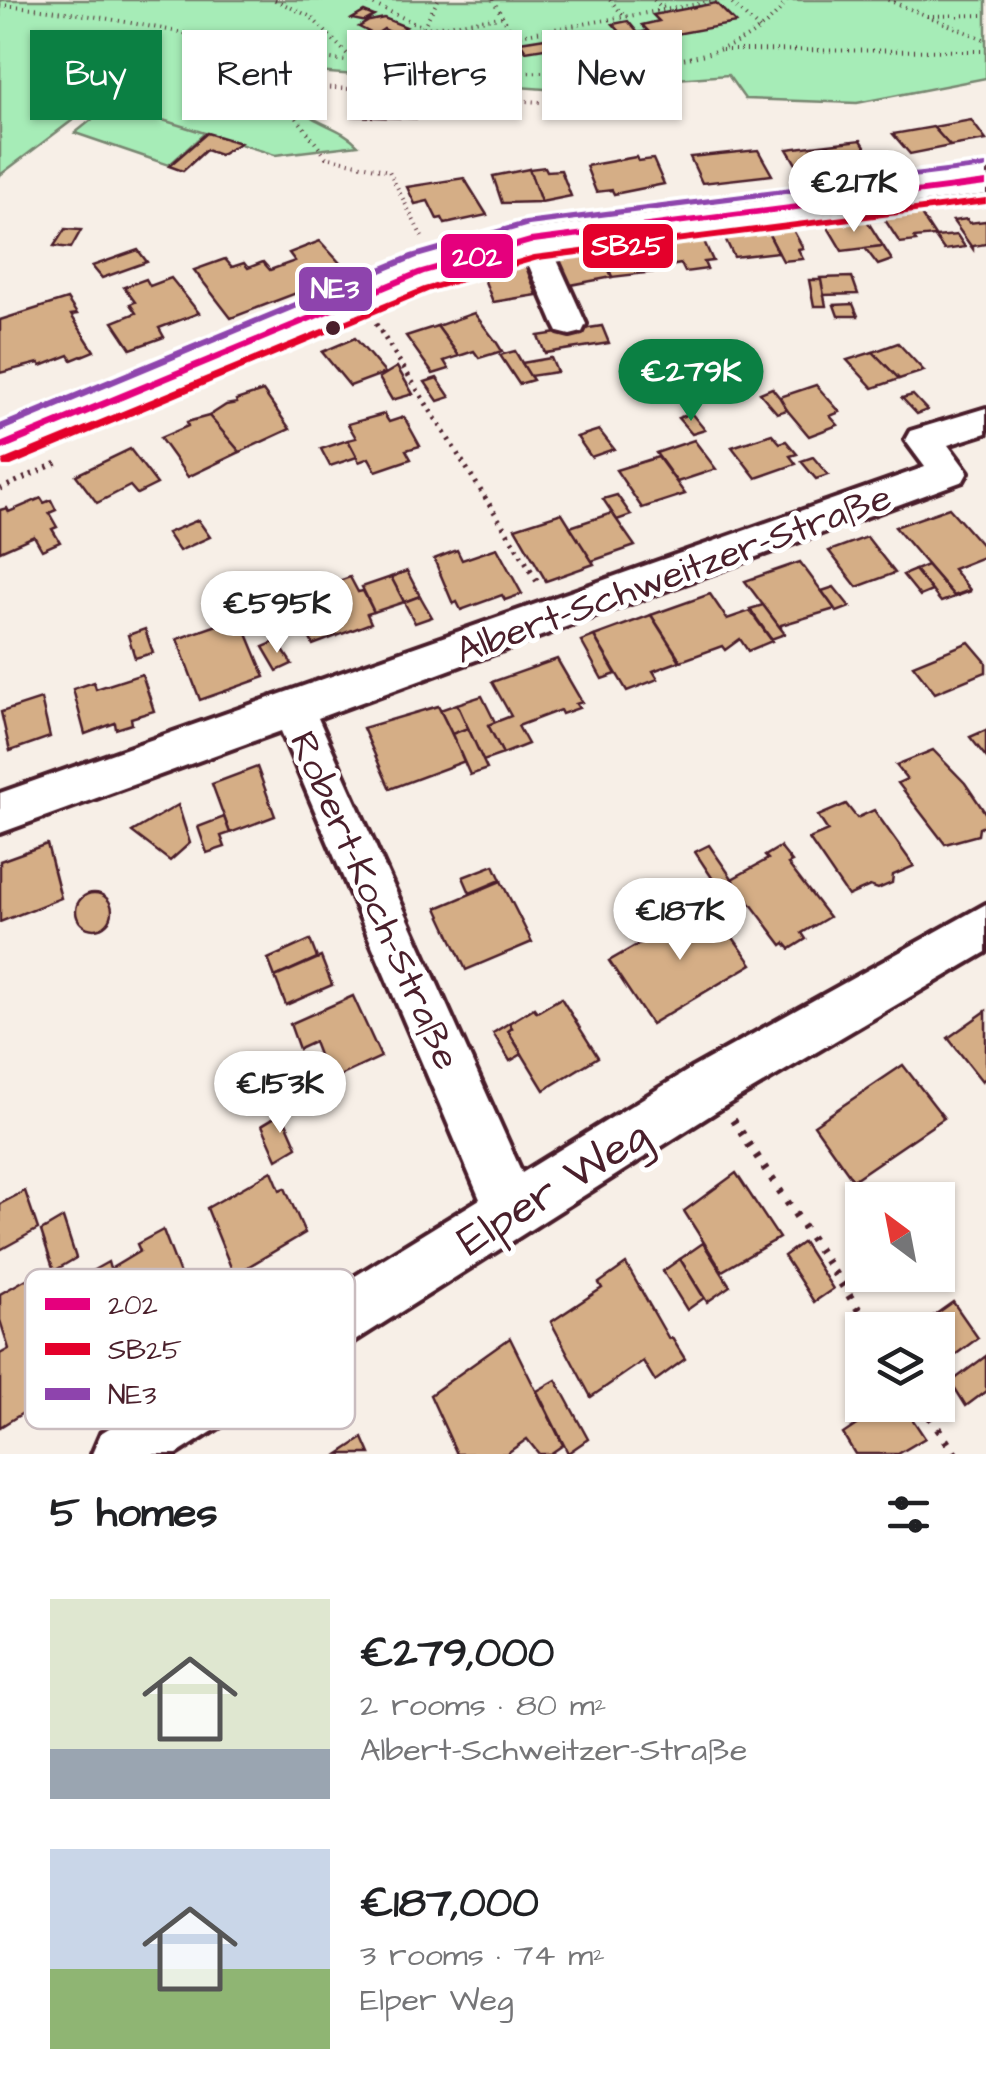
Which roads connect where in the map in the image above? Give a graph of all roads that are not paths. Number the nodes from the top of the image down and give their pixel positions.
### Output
1 (986, 183) edge
2 (533, 240) junction
3 (570, 324) dead end
4 (986, 420) edge
5 (0, 447) edge
6 (293, 709) junction
7 (0, 813) edge
8 (986, 926) edge
9 (512, 1211) junction
10 (355, 1309) edge
11 (162, 1429) edge
12 (122, 1454) edge

1 - 2 main road
2 - 3 street
2 - 5 main road
4 - 6 street, Albert-Schweitzer-Straße
6 - 7 street, Robert-Koch-Straße
6 - 9 street, Robert-Koch-Straße
8 - 9 street, Elper Weg
9 - 10 street, Elper Weg
11 - 12 street, Elper Weg

